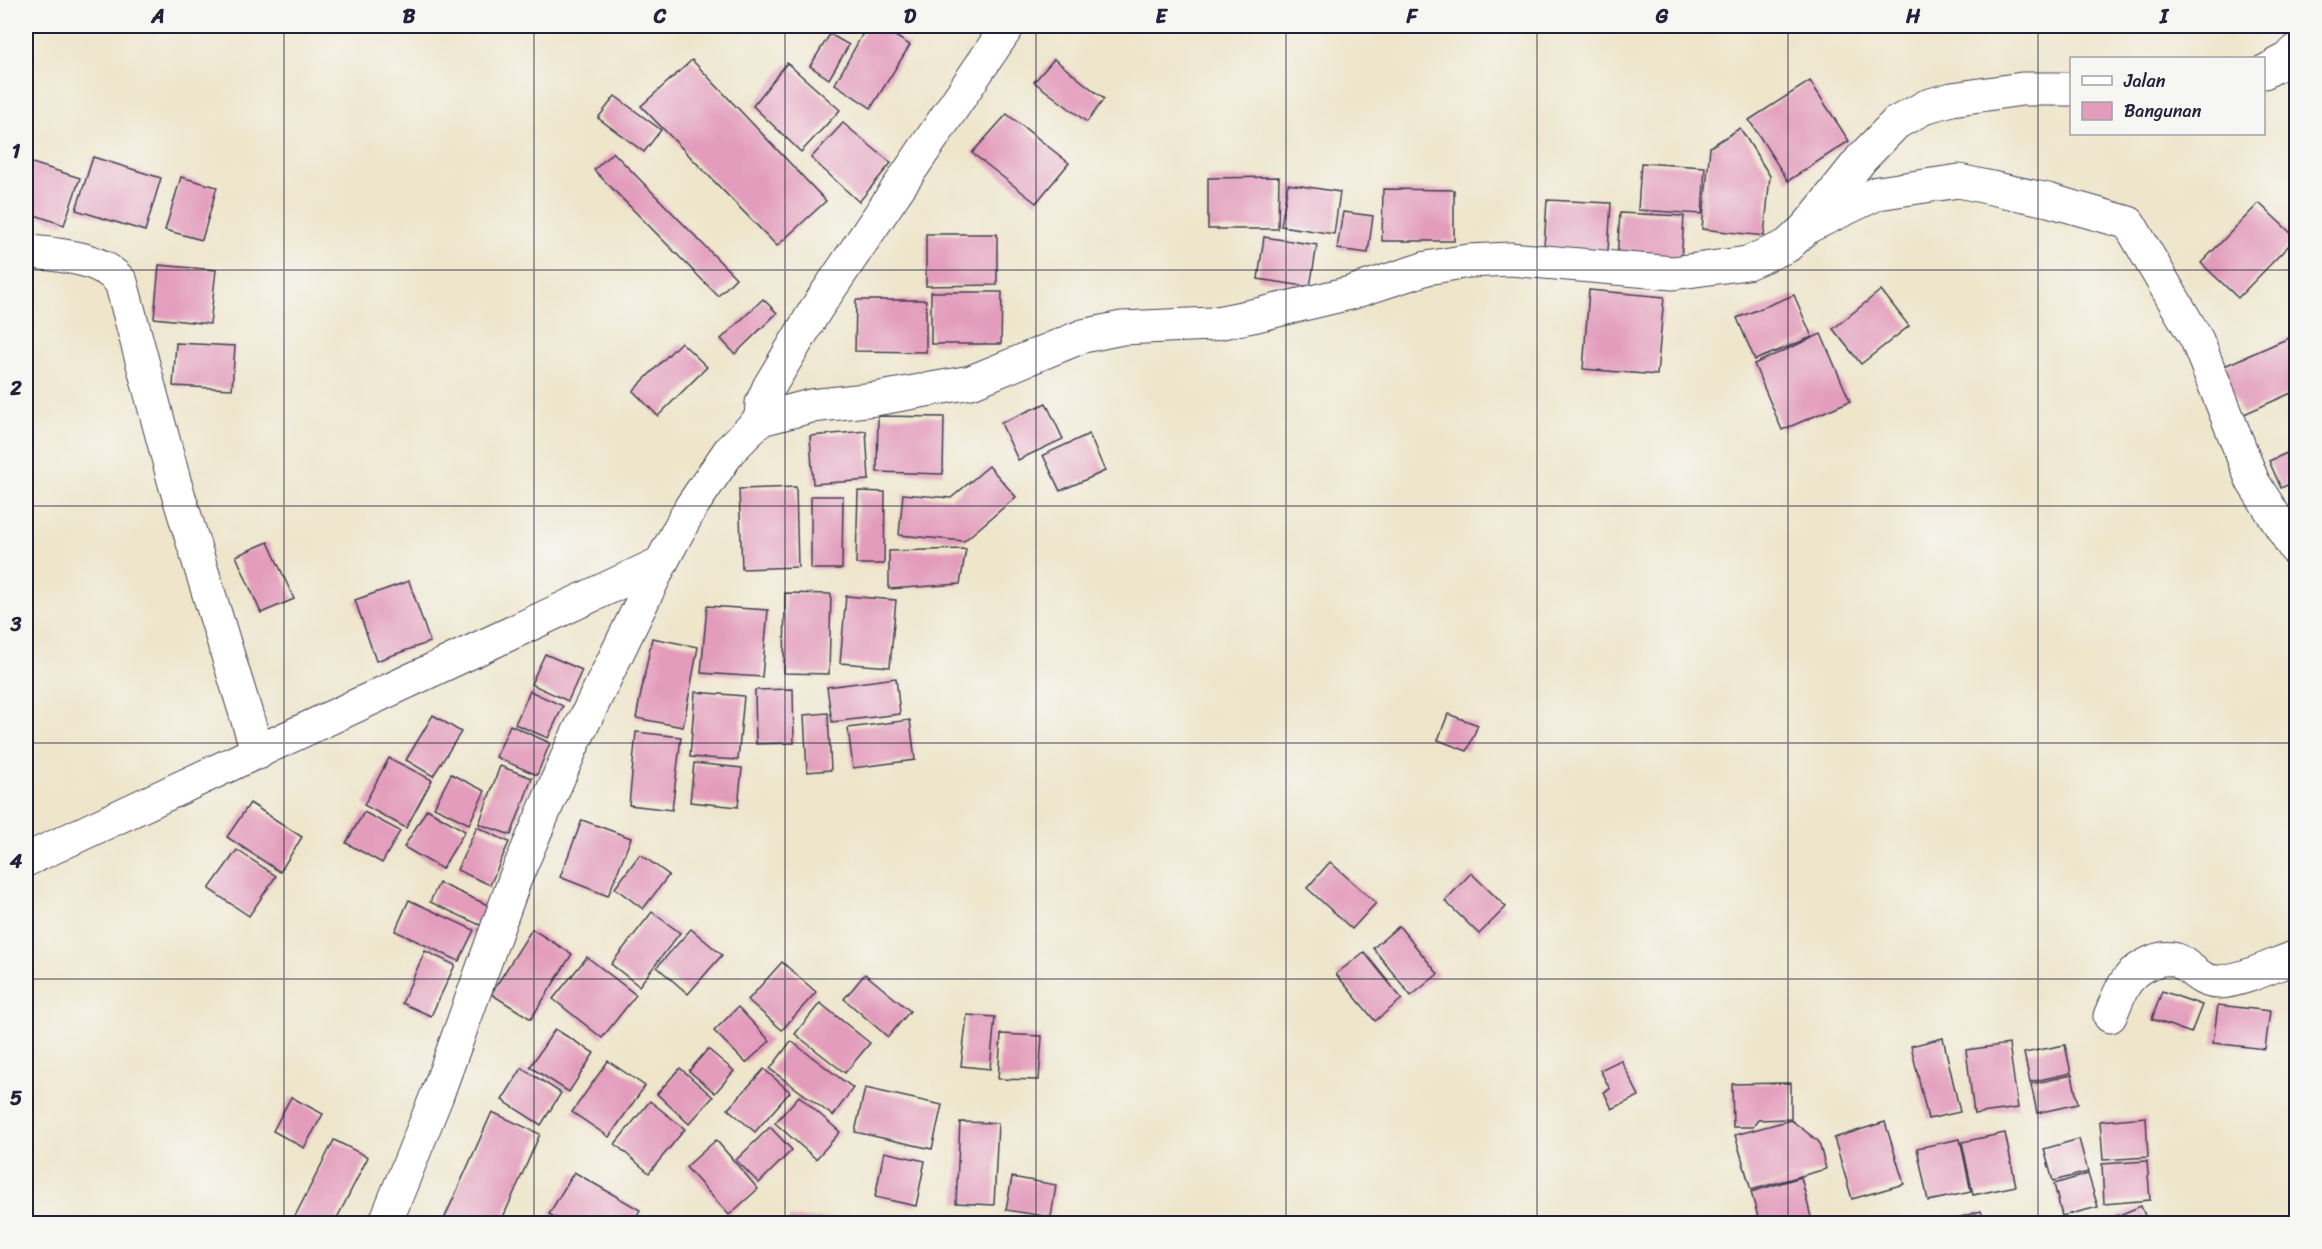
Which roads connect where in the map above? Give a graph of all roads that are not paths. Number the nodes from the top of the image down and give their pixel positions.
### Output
1 (1008, 26) edge
2 (2296, 51) edge
3 (2265, 71) edge
4 (2070, 89) edge
5 (1807, 227) junction
6 (26, 251) edge
7 (760, 419) junction
8 (2296, 550) edge
9 (661, 563) junction
10 (258, 753) junction
11 (26, 860) edge
12 (2296, 957) edge
13 (2110, 1016) dead end
14 (385, 1224) edge

1 - 7 street
2 - 3 street
4 - 5 street
5 - 7 street
5 - 8 street
6 - 10 street
7 - 9 street
9 - 10 street
9 - 14 street
10 - 11 street
12 - 13 street

